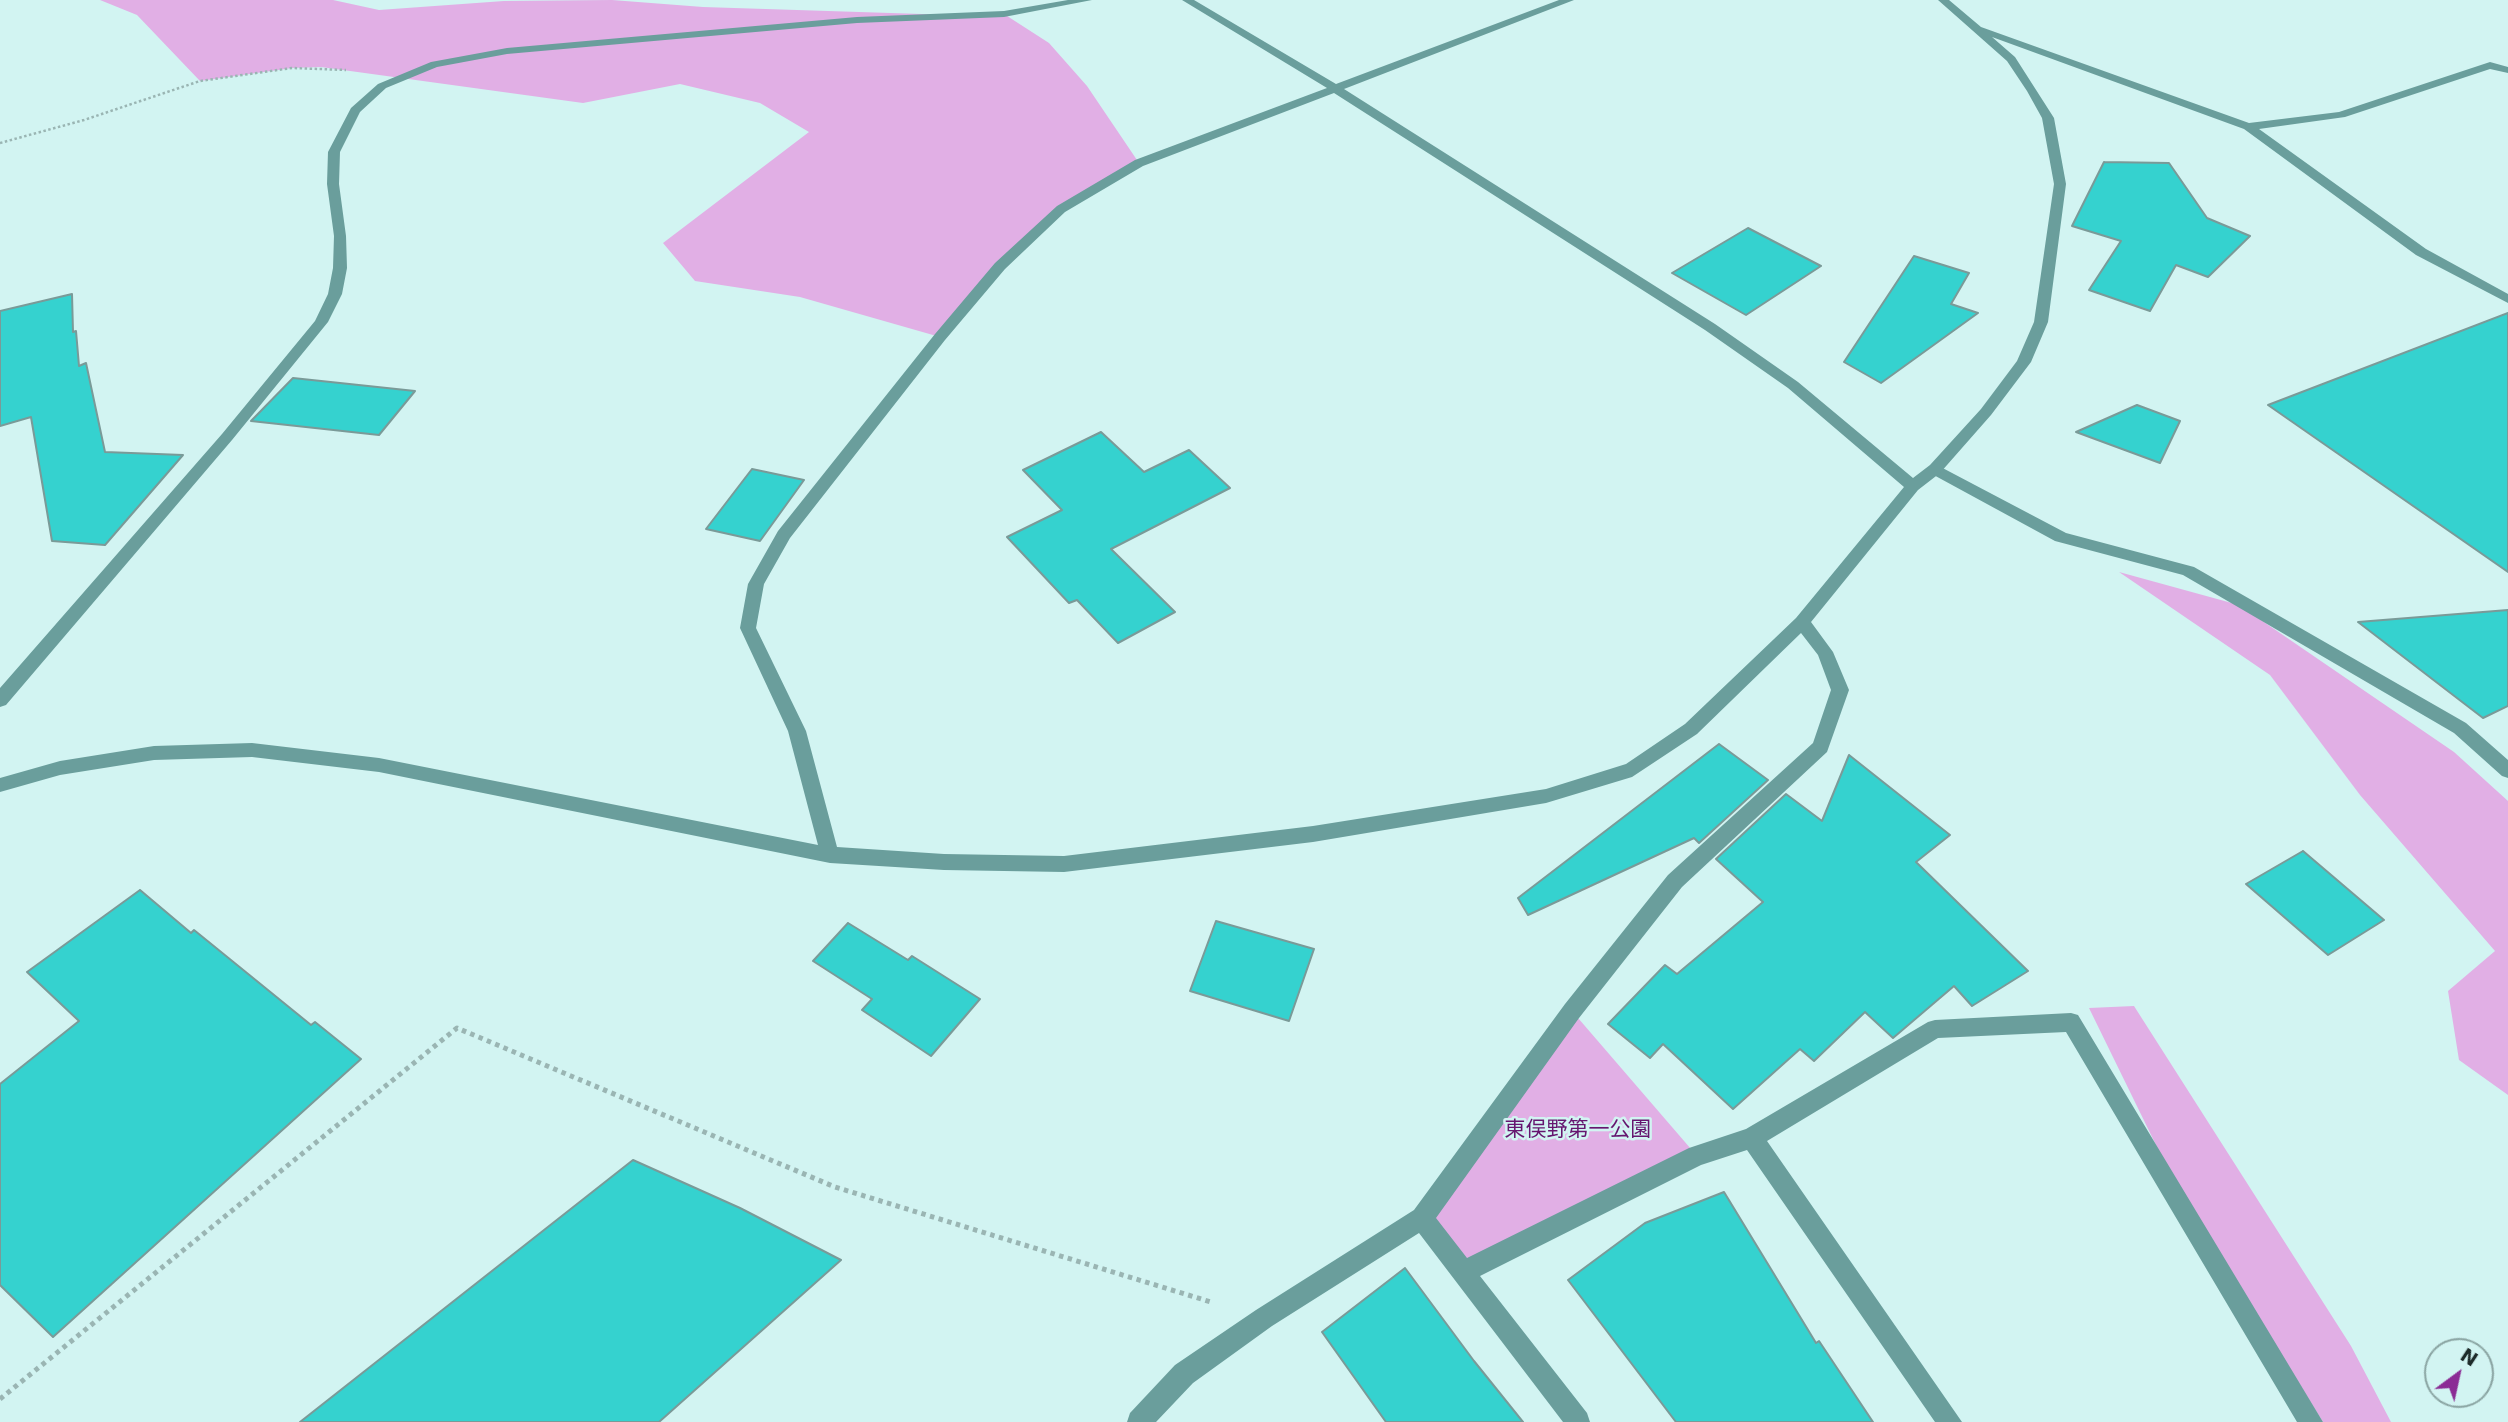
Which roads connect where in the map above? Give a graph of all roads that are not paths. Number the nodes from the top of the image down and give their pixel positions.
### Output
1 (1087, 0) edge
2 (1187, 0) edge
3 (1569, 0) edge
4 (1943, 0) edge
5 (1975, 26) junction
6 (2508, 70) edge
7 (1333, 88) junction
8 (2248, 127) junction
9 (2508, 299) edge
10 (1935, 469) junction
11 (1913, 486) junction
12 (1802, 622) junction
13 (0, 700) edge
14 (2508, 771) edge
15 (0, 785) edge
16 (831, 855) junction
17 (1752, 1138) junction
18 (1422, 1219) junction
19 (1465, 1271) junction
20 (1139, 1422) edge
21 (1578, 1422) edge
22 (1950, 1422) edge
23 (2311, 1422) edge

1 - 13 street
2 - 7 street
3 - 7 street
4 - 5 street
5 - 8 street
5 - 10 street
6 - 8 street
7 - 11 street
7 - 16 street
8 - 9 street
10 - 11 street
10 - 14 street
11 - 12 street
12 - 16 street
12 - 18 street
15 - 16 street
17 - 19 street
17 - 22 street
17 - 23 street
18 - 19 street
18 - 20 street
19 - 21 street

